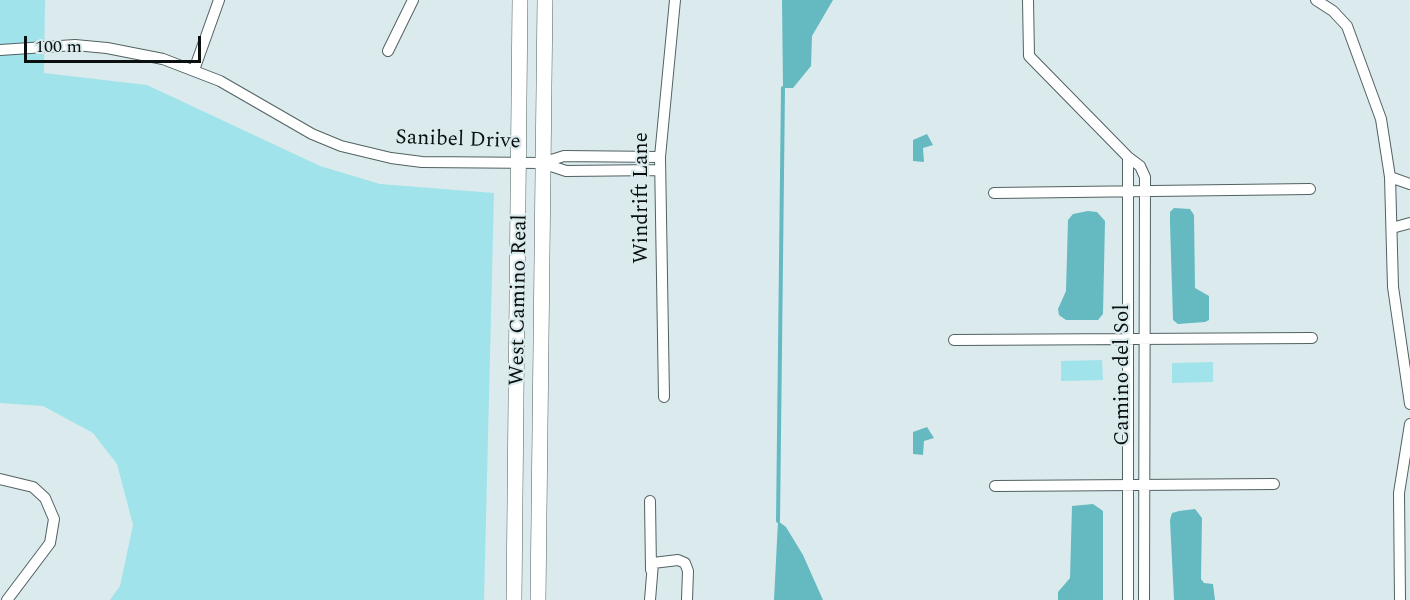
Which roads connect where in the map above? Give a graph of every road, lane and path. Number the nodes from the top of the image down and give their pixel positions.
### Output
1 (219, 0) edge
2 (413, 0) edge
3 (520, 0) edge
4 (545, 0) edge
5 (675, 0) edge
6 (1028, 0) edge
7 (1316, 0) edge
8 (0, 50) edge
9 (388, 51) dead end
10 (194, 70) junction
11 (660, 157) junction
12 (1128, 157) junction
13 (519, 163) junction
14 (542, 163) junction
15 (660, 170) junction
16 (1390, 177) junction
17 (1410, 184) edge
18 (1310, 189) dead end
19 (1129, 192) junction
20 (1145, 192) junction
21 (994, 193) dead end
22 (1410, 223) edge
23 (1392, 228) junction
24 (1312, 338) dead end
25 (1129, 339) junction
26 (1144, 339) junction
27 (954, 340) dead end
28 (664, 397) dead end
29 (1410, 404) edge
30 (1410, 424) edge
31 (0, 479) edge
32 (1274, 484) dead end
33 (1129, 485) junction
34 (1144, 485) junction
35 (995, 486) dead end
36 (650, 501) dead end
37 (651, 571) junction
38 (7, 600) edge
39 (514, 600) edge
40 (538, 600) edge
41 (650, 600) edge
42 (687, 600) edge
43 (1128, 600) edge
44 (1144, 600) edge
45 (1401, 600) edge

1 - 10 street
2 - 9 street
3 - 13 street, West Camino Real
4 - 14 street, West Camino Real
5 - 11 street, Windrift Lane
6 - 12 street, Camino del Sol
7 - 16 street
8 - 10 street, Sanibel Drive
10 - 13 street, Sanibel Drive
11 - 14 street, Sanibel Drive
11 - 15 street, Windrift Lane
12 - 19 street, Camino del Sol
12 - 20 street, Camino del Sol
13 - 14 street, Sanibel Drive
13 - 39 street, West Camino Real
14 - 15 street, Sanibel Drive
14 - 40 street, West Camino Real
15 - 28 street, Windrift Lane
16 - 17 street
16 - 23 street
18 - 20 street
19 - 20 street
19 - 21 street
19 - 25 street, Camino del Sol
20 - 26 street, Camino del Sol
22 - 23 street
23 - 29 street
24 - 26 street
25 - 26 street
25 - 27 street
25 - 33 street, Camino del Sol
26 - 34 street, Camino del Sol
30 - 45 street
31 - 38 street
32 - 34 street
33 - 34 street
33 - 35 street
33 - 43 street, Camino del Sol
34 - 44 street, Camino del Sol
36 - 37 street
37 - 41 street
37 - 42 street

